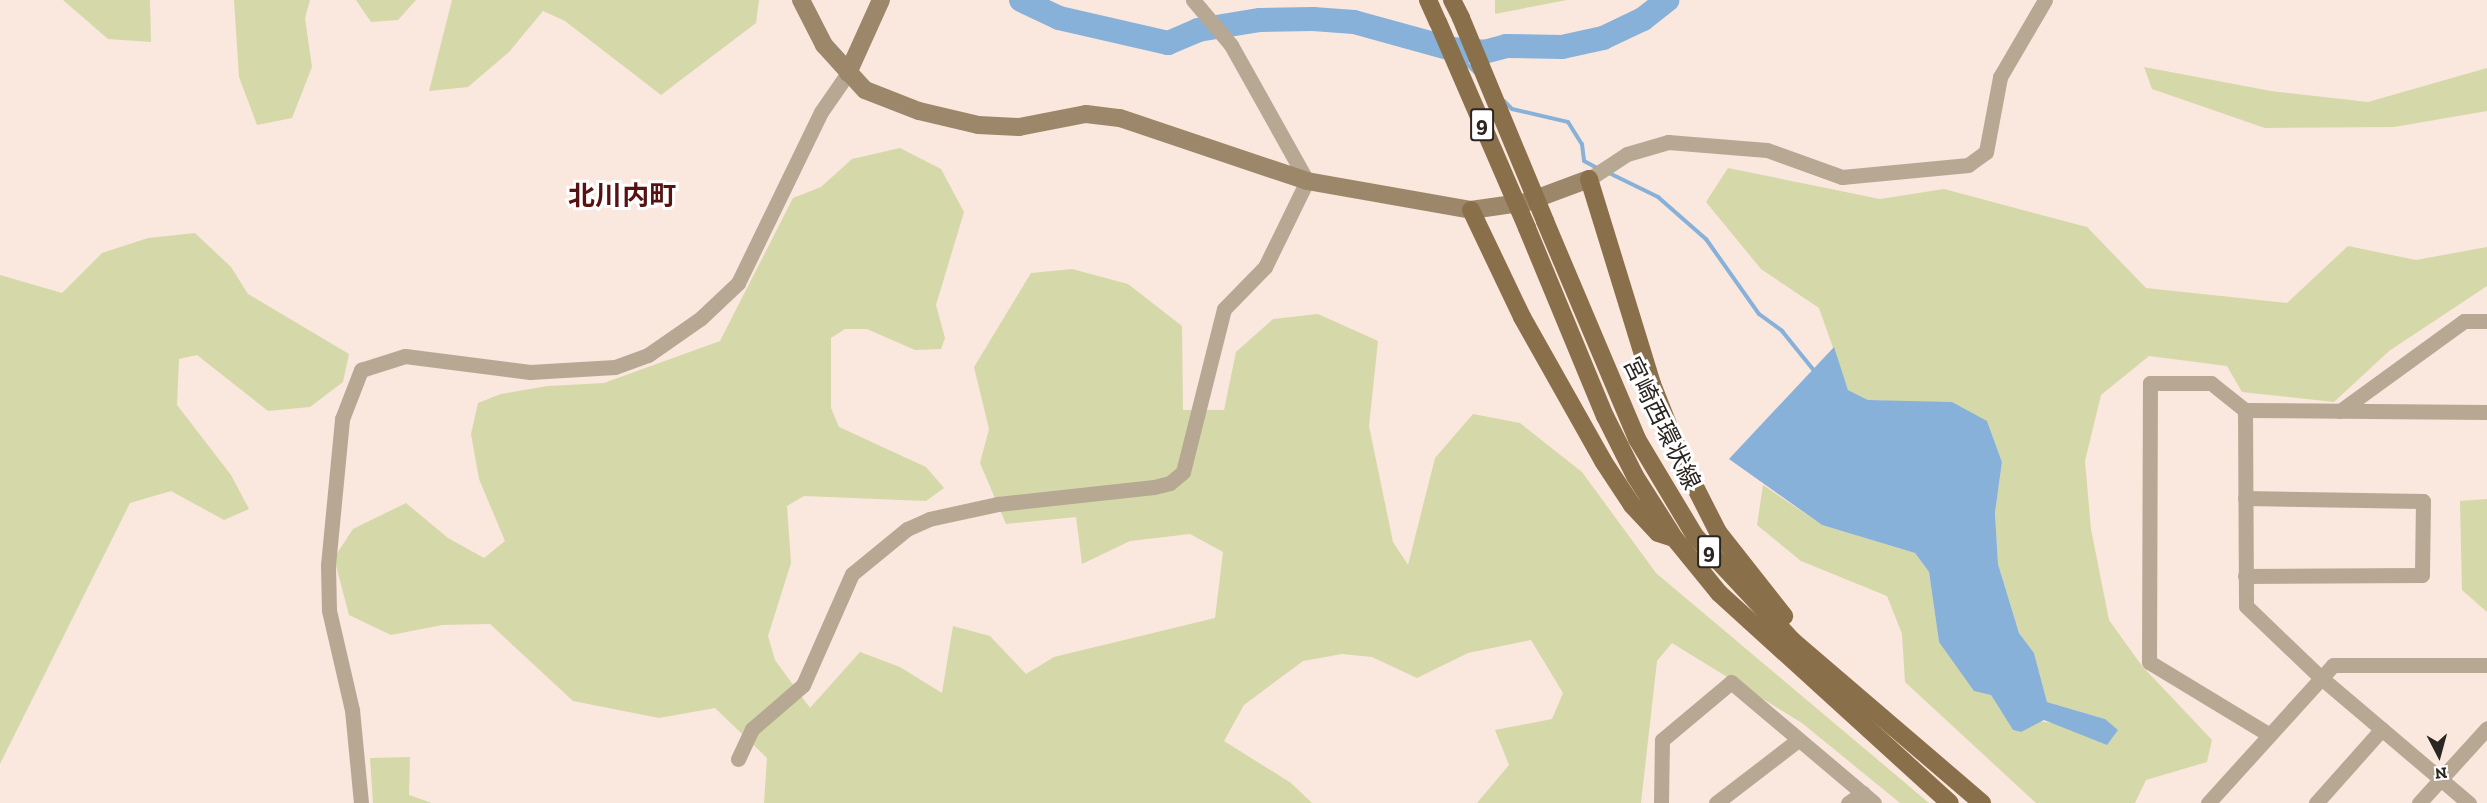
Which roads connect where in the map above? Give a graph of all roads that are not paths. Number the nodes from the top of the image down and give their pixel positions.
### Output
1 (801, 0) edge
2 (881, 0) edge
3 (1428, 0) edge
4 (1452, 0) edge
5 (2045, 0) edge
6 (1194, 1) edge
7 (848, 73) junction
8 (1589, 179) junction
9 (1307, 181) junction
10 (1471, 210) junction
11 (2487, 321) edge
12 (2245, 410) junction
13 (2340, 411) junction
14 (2487, 412) edge
15 (2245, 498) junction
16 (1675, 539) junction
17 (2246, 576) junction
18 (2487, 665) edge
19 (2319, 676) junction
20 (2487, 728) edge
21 (2382, 729) junction
22 (2268, 734) junction
23 (1798, 740) junction
24 (738, 759) dead end
25 (1936, 762) junction
26 (2439, 778) junction
27 (1868, 798) edge
28 (362, 803) edge
29 (1661, 803) edge
30 (1716, 803) edge
31 (1848, 803) edge
32 (1950, 803) edge
33 (1982, 803) edge
34 (2208, 803) edge
35 (2316, 803) edge
36 (2418, 803) edge
37 (2469, 803) edge

1 - 7 street
2 - 7 street
3 - 16 main road, 宮崎西環状線 / 9, bridge
4 - 25 main road, 宮崎西環状線 / 9, bridge
5 - 8 street
6 - 9 street
7 - 9 street
7 - 28 street
8 - 10 street
8 - 25 main road
9 - 10 street
9 - 24 street
10 - 16 main road
11 - 13 street
12 - 13 street
12 - 15 street
12 - 22 street
13 - 14 street
15 - 17 street
15 - 17 street
16 - 32 main road, 宮崎西環状線 / 9
17 - 19 street
18 - 19 street
19 - 21 street
19 - 22 street
20 - 26 street
21 - 26 street
21 - 35 street
22 - 34 street
23 - 27 street
23 - 29 street
23 - 30 street
25 - 33 main road, 宮崎西環状線 / 9
26 - 36 street
26 - 37 street
27 - 31 street

